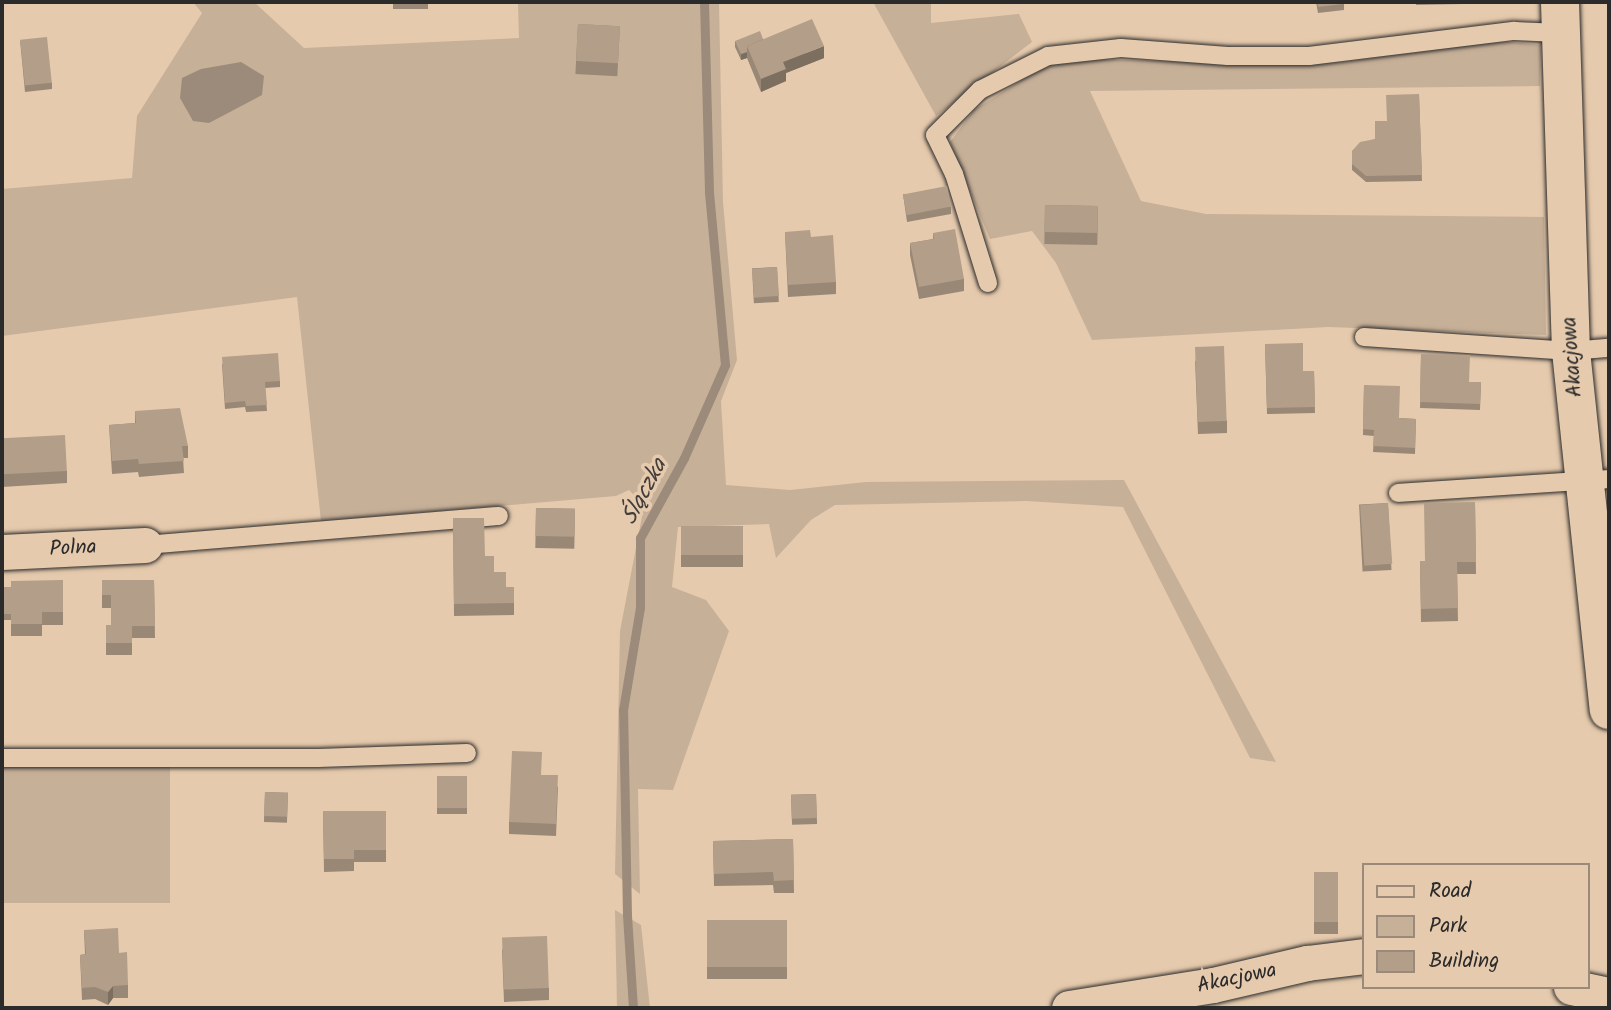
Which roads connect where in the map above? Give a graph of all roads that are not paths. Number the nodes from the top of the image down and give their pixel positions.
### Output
1 (1560, 17) edge
2 (988, 283) dead end
3 (1364, 337) dead end
4 (1609, 348) edge
5 (1570, 351) junction
6 (1597, 480) edge
7 (1398, 493) dead end
8 (499, 516) dead end
9 (145, 545) joint
10 (2, 552) edge
11 (1609, 710) edge
12 (467, 752) dead end
13 (2, 758) edge
14 (1362, 956) edge
15 (1580, 989) edge
16 (1609, 995) edge
17 (1069, 1008) edge

1 - 2 lane
1 - 5 street, Akacjowa
3 - 5 lane
4 - 5 lane
5 - 6 street, Akacjowa
6 - 7 lane
6 - 11 street, Akacjowa
8 - 9 lane
9 - 10 street, Polna
12 - 13 lane
14 - 17 street, Akacjowa
15 - 16 street

